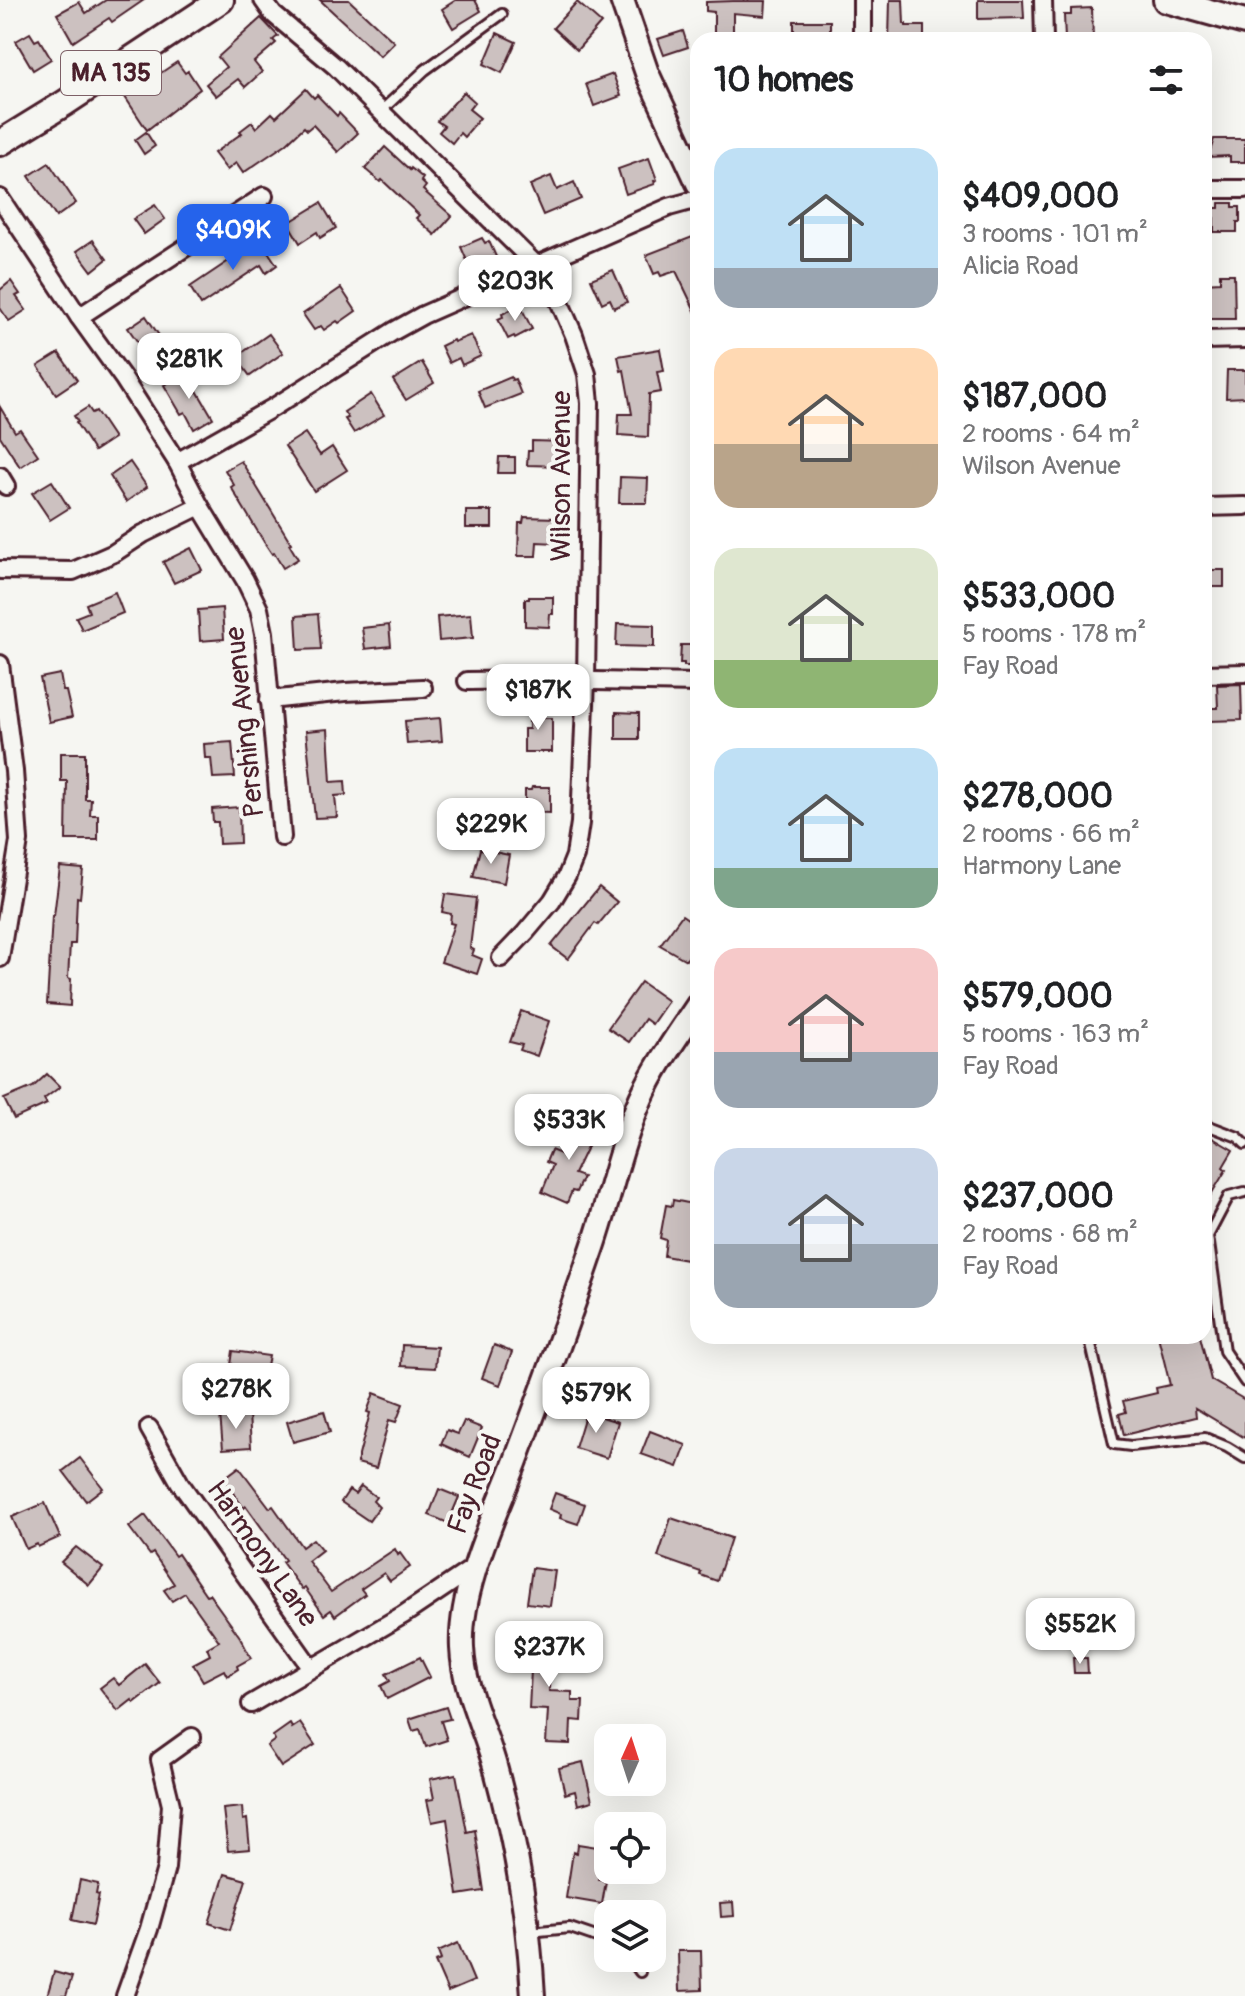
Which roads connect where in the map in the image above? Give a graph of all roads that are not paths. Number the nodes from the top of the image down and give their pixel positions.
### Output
1 (221, 0) edge
2 (263, 0) edge
3 (622, 0) edge
4 (862, 0) edge
5 (1043, 0) edge
6 (1177, 2) edge
7 (502, 14) dead end
8 (1245, 22) edge
9 (862, 32) edge
10 (1044, 32) edge
11 (381, 111) junction
12 (0, 143) edge
13 (690, 166) edge
14 (1212, 189) edge
15 (1245, 189) edge
16 (264, 196) dead end
17 (0, 198) edge
18 (690, 201) edge
19 (536, 265) junction
20 (79, 317) junction
21 (1245, 339) edge
22 (1212, 340) edge
23 (177, 462) junction
24 (200, 506) junction
25 (1245, 506) edge
26 (1212, 507) edge
27 (0, 570) edge
28 (0, 664) edge
29 (1245, 673) edge
30 (1212, 674) edge
31 (586, 680) junction
32 (467, 681) dead end
33 (690, 683) edge
34 (423, 688) dead end
35 (269, 700) junction
36 (282, 837) dead end
37 (0, 958) edge
38 (501, 958) dead end
39 (690, 1017) edge
40 (1212, 1127) edge
41 (1245, 1144) edge
42 (1245, 1194) edge
43 (1212, 1228) edge
44 (1212, 1265) edge
45 (1091, 1344) edge
46 (1245, 1382) edge
47 (149, 1428) dead end
48 (1245, 1458) edge
49 (476, 1566) junction
50 (311, 1668) junction
51 (251, 1704) dead end
52 (192, 1737) dead end
53 (528, 1932) junction
54 (594, 1936) edge
55 (125, 1996) edge
56 (533, 1996) edge

1 - 12 main road, MA 135
2 - 11 street, Wilson Avenue
3 - 13 street
4 - 9 street
5 - 10 street
6 - 8 main road
7 - 11 lane
11 - 19 street, Wilson Avenue
14 - 15 street
16 - 20 street
17 - 20 street, Pershing Avenue
18 - 19 street
19 - 23 street
19 - 31 street, Wilson Avenue
20 - 23 street, Pershing Avenue
21 - 22 street
23 - 24 street, Pershing Avenue
24 - 27 street
24 - 35 street, Pershing Avenue
25 - 26 street
28 - 37 street
29 - 30 street
31 - 32 street
31 - 33 street
31 - 38 street, Wilson Avenue
34 - 35 street
35 - 36 street, Pershing Avenue
39 - 49 street, Fay Road
40 - 41 lane
42 - 43 lane
44 - 46 lane
45 - 48 lane
47 - 50 street, Harmony Lane
49 - 50 street
49 - 53 street, Fay Road
50 - 51 street
52 - 55 street
53 - 54 lane
53 - 56 street, Fay Road

